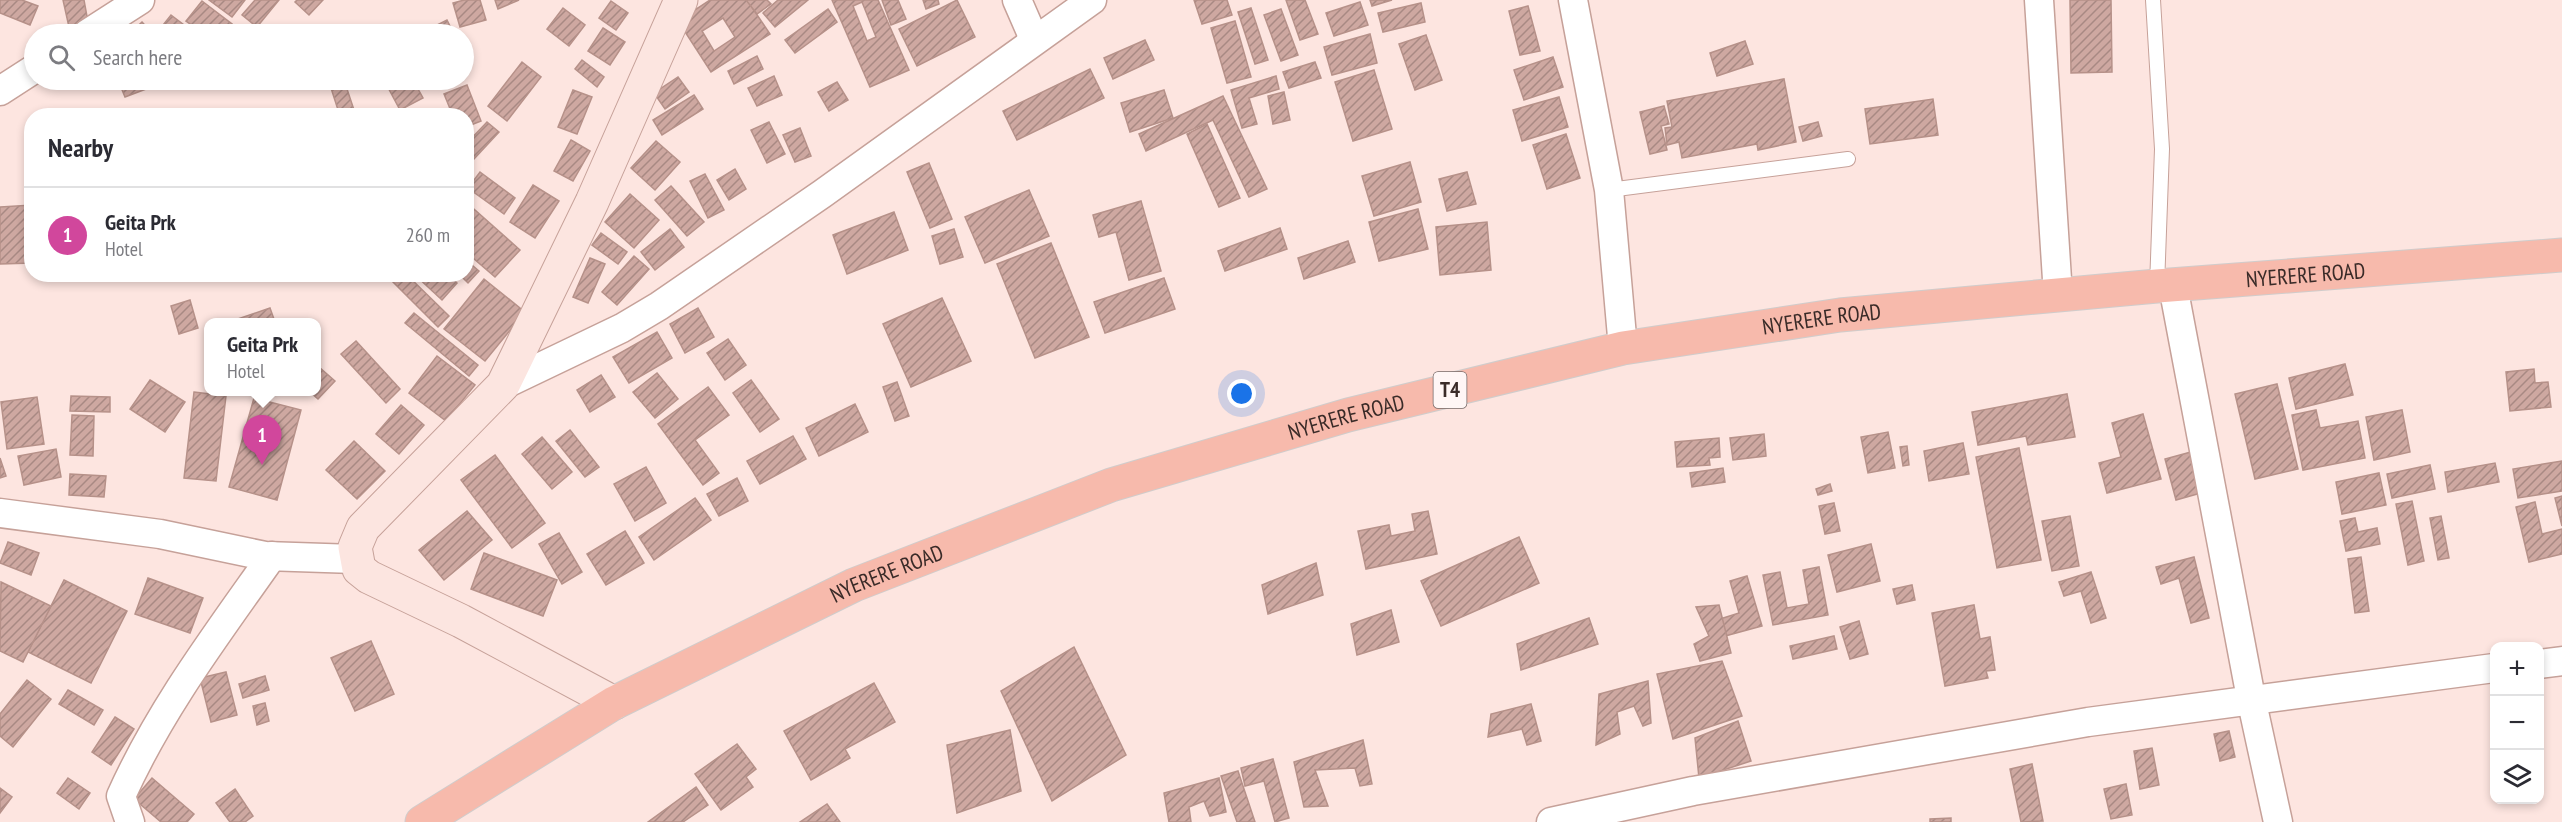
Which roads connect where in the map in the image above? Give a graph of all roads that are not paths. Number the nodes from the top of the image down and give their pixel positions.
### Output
1 (140, 0) edge
2 (681, 0) edge
3 (1017, 0) edge
4 (1092, 0) edge
5 (1573, 0) edge
6 (2039, 0) edge
7 (2153, 0) edge
8 (103, 24) edge
9 (1034, 39) junction
10 (24, 75) edge
11 (0, 91) edge
12 (1848, 159) dead end
13 (1609, 189) junction
14 (2562, 255) edge
15 (2165, 286) junction
16 (2058, 295) junction
17 (1623, 348) junction
18 (503, 385) junction
19 (0, 513) edge
20 (272, 556) junction
21 (356, 559) junction
22 (2562, 662) edge
23 (2544, 664) edge
24 (2490, 668) edge
25 (2252, 698) junction
26 (614, 703) junction
27 (130, 822) edge
28 (422, 822) edge
29 (1551, 822) edge
30 (2278, 822) edge

1 - 8 street
2 - 18 main road
3 - 9 street
4 - 9 street
5 - 13 street
6 - 16 street
7 - 15 lane
9 - 18 street
10 - 11 street
12 - 13 lane
13 - 17 street
14 - 15 highway, NYERERE ROAD / T4
15 - 16 highway, NYERERE ROAD / T4
15 - 25 street
16 - 17 highway, NYERERE ROAD / T4
17 - 26 highway, NYERERE ROAD / T4
18 - 21 main road
19 - 20 street
20 - 21 street
20 - 27 street
21 - 26 main road
22 - 23 street
24 - 25 street
25 - 29 street
25 - 30 street
26 - 28 highway, NYERERE ROAD / T4

